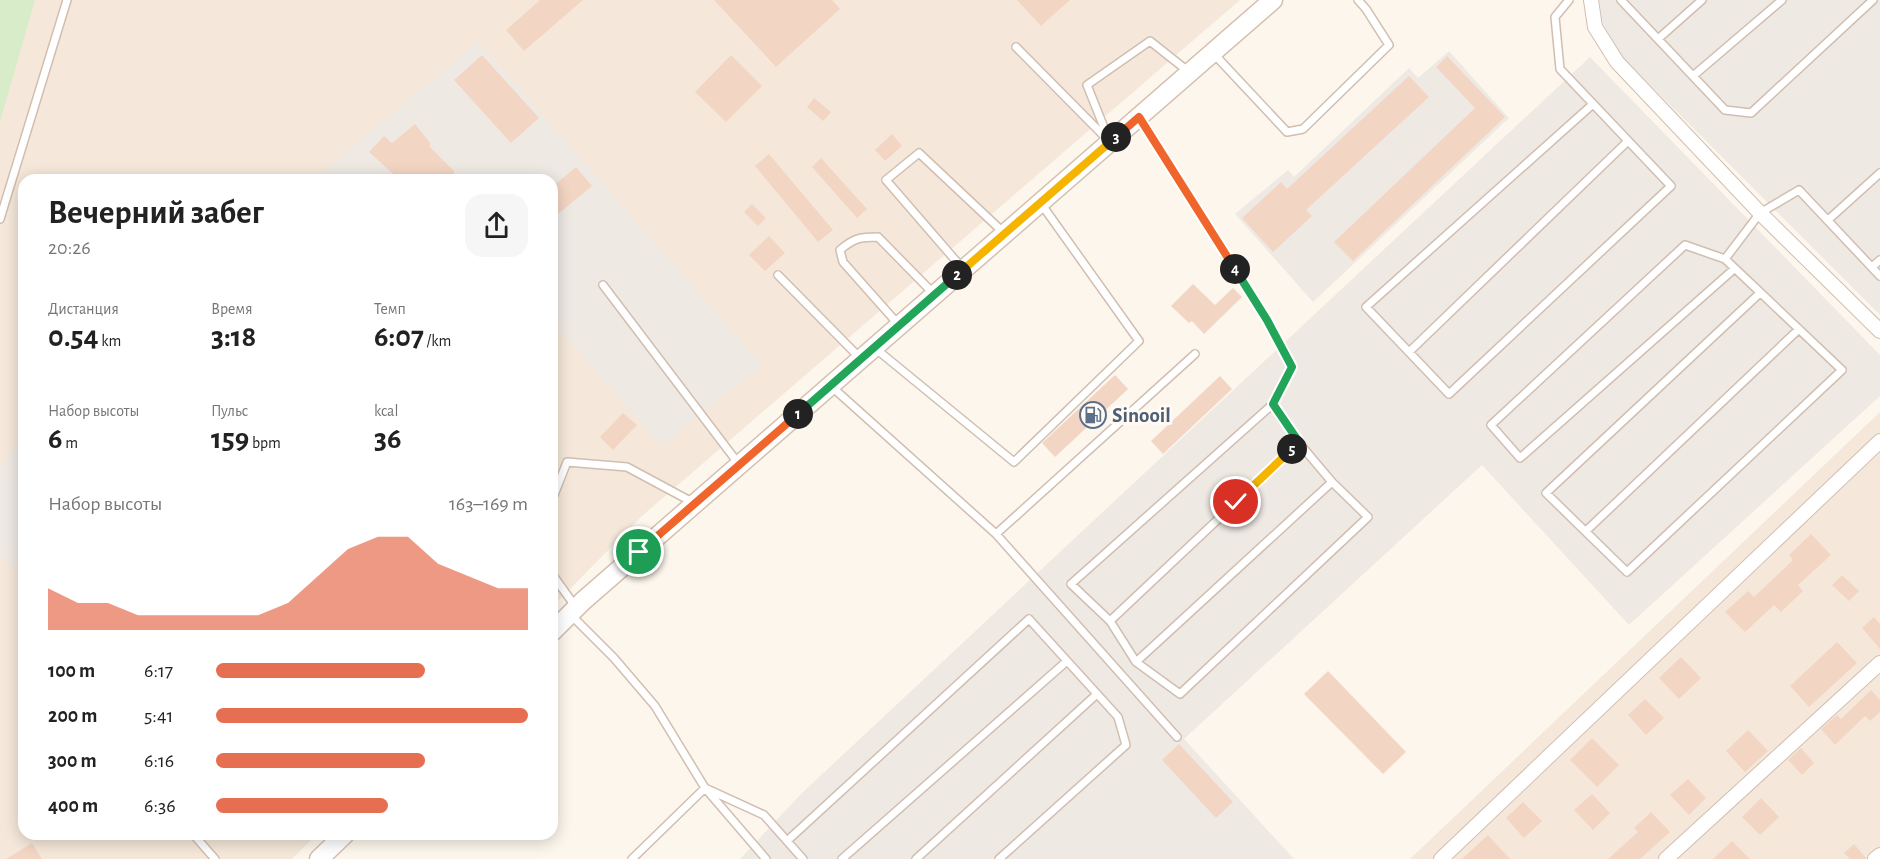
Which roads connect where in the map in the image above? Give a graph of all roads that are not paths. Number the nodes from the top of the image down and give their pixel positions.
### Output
1 (67, 0) edge
2 (1273, 0) edge
3 (1358, 0) edge
4 (1569, 0) edge
5 (1591, 0) edge
6 (1621, 0) edge
7 (1702, 0) edge
8 (1782, 0) edge
9 (1873, 0) edge
10 (1658, 39) junction
11 (1016, 46) dead end
12 (1212, 53) junction
13 (1189, 72) junction
14 (1693, 76) junction
15 (1593, 104) junction
16 (1139, 117) junction
17 (1628, 141) junction
18 (1110, 142) junction
19 (1880, 173) edge
20 (1040, 203) junction
21 (1760, 213) junction
22 (0, 219) edge
23 (1828, 220) junction
24 (1005, 233) junction
25 (1725, 259) junction
26 (1880, 260) edge
27 (1872, 267) junction
28 (1734, 269) junction
29 (963, 270) junction
30 (778, 275) dead end
31 (1880, 276) edge
32 (603, 285) dead end
33 (1760, 293) junction
34 (934, 295) junction
35 (899, 326) junction
36 (1798, 329) junction
37 (1880, 331) edge
38 (1409, 352) junction
39 (868, 353) junction
40 (1196, 354) dead end
41 (830, 386) junction
42 (1273, 404) junction
43 (1880, 441) edge
44 (1299, 442) junction
45 (740, 465) junction
46 (1332, 482) junction
47 (558, 485) edge
48 (695, 503) junction
49 (1586, 531) junction
50 (996, 534) junction
51 (558, 585) edge
52 (573, 611) junction
53 (1110, 621) junction
54 (558, 626) edge
55 (1067, 661) junction
56 (1136, 662) junction
57 (1880, 663) edge
58 (1097, 693) junction
59 (1177, 737) dead end
60 (705, 788) junction
61 (339, 840) edge
62 (787, 841) junction
63 (200, 842) edge
64 (1880, 855) edge
65 (215, 859) edge
66 (319, 859) edge
67 (632, 859) edge
68 (766, 859) edge
69 (803, 859) edge
70 (842, 859) edge
71 (916, 859) edge
72 (999, 859) edge
73 (1441, 859) edge
74 (1666, 859) edge
75 (1875, 859) edge

1 - 22 lane
2 - 12 main road
3 - 12 lane
4 - 15 lane
5 - 21 street
6 - 10 lane
7 - 10 lane
8 - 14 lane
9 - 14 lane
10 - 14 lane
11 - 18 lane
12 - 13 main road
13 - 16 main road
13 - 18 lane
15 - 17 lane
15 - 38 lane
16 - 18 main road
16 - 42 lane
17 - 38 lane
17 - 38 lane
18 - 20 main road
19 - 23 lane
20 - 24 main road
20 - 39 lane
21 - 23 lane
21 - 25 lane
21 - 37 street
23 - 27 lane
24 - 29 main road
24 - 29 lane
25 - 28 lane
25 - 28 lane
26 - 27 lane
27 - 31 lane
28 - 33 lane
29 - 34 main road
30 - 39 lane
32 - 45 lane
33 - 36 lane
33 - 49 lane
34 - 35 main road
34 - 35 lane
35 - 39 main road
36 - 49 lane
36 - 49 lane
39 - 41 main road
40 - 50 lane
41 - 45 main road
41 - 50 lane
42 - 44 lane
42 - 53 lane
43 - 73 street
44 - 46 lane
44 - 53 lane
45 - 48 main road
46 - 56 lane
46 - 56 lane
47 - 48 lane
48 - 52 main road
50 - 59 lane
51 - 52 lane
52 - 54 main road
52 - 60 lane
53 - 56 lane
55 - 58 lane
55 - 62 lane
55 - 70 lane
57 - 74 street
58 - 71 lane
58 - 72 lane
60 - 62 lane
60 - 67 lane
60 - 68 lane
61 - 66 main road
62 - 69 lane
63 - 65 lane
64 - 75 street

